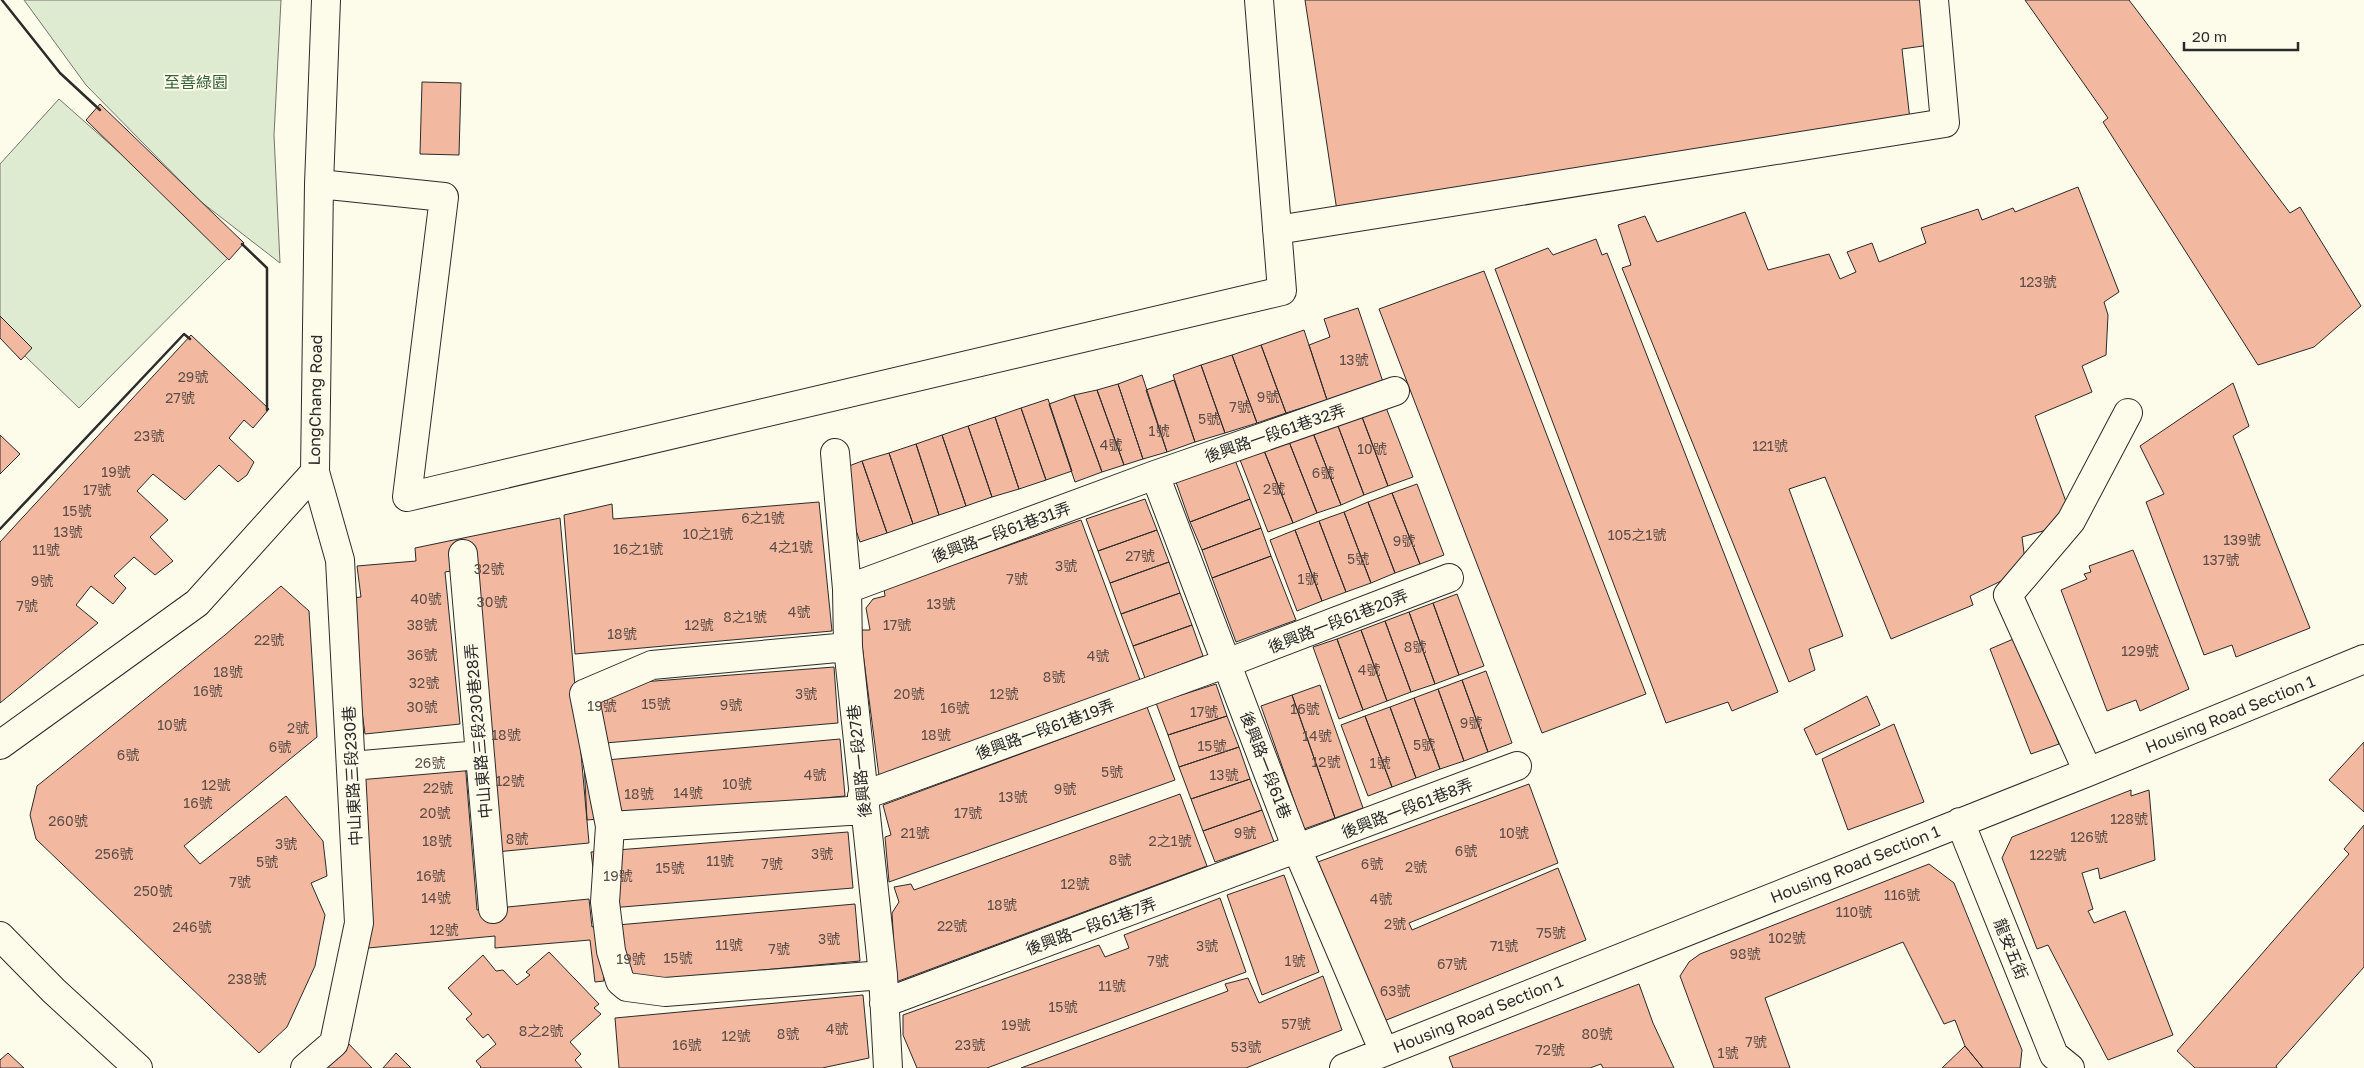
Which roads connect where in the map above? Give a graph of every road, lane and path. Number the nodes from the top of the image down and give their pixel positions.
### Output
1 (326, 0) edge
2 (1258, 0) edge
3 (1934, 0) edge
4 (319, 184) junction
5 (1277, 230) junction
6 (1395, 391) dead end
7 (2128, 413) dead end
8 (835, 453) dead end
9 (315, 472) junction
10 (1155, 475) junction
11 (463, 554) dead end
12 (1449, 578) dead end
13 (847, 589) junction
14 (848, 647) junction
15 (2364, 659) edge
16 (1227, 663) junction
17 (0, 745) edge
18 (480, 755) junction
19 (351, 766) junction
20 (1517, 766) dead end
21 (2088, 772) junction
22 (863, 803) junction
23 (1960, 822) junction
24 (610, 826) junction
25 (1297, 849) junction
26 (492, 909) dead end
27 (0, 936) edge
28 (883, 975) junction
29 (884, 1003) junction
30 (1384, 1052) junction
31 (2058, 1064) edge
32 (138, 1068) edge
33 (305, 1068) edge
34 (888, 1068) edge
35 (1344, 1068) edge

1 - 4 street, LongChang Road
2 - 5 street
3 - 5 street
4 - 5 street
4 - 9 street, LongChang Road
6 - 10 street, 後興路一段61巷32弄
7 - 21 street
8 - 13 street, 後興路一段27巷
9 - 17 street, LongChang Road
9 - 19 street, 中山東路三段230巷
10 - 13 street, 後興路一段61巷31弄
10 - 16 street, 後興路一段61巷
11 - 18 street, 中山東路三段230巷28弄
12 - 16 street, 後興路一段61巷20弄
13 - 14 street, 後興路一段27巷
14 - 22 street, 後興路一段27巷
14 - 24 street
15 - 21 street, Housing Road Section 1
16 - 22 street, 後興路一段61巷19弄
16 - 25 street, 後興路一段61巷
18 - 19 street
18 - 26 street, 中山東路三段230巷28弄
19 - 33 street, 中山東路三段230巷
20 - 25 street, 後興路一段61巷8弄
21 - 23 street, Housing Road Section 1
22 - 24 street, 後興路一段61巷19弄
22 - 28 street, 後興路一段27巷
23 - 30 street, Housing Road Section 1
23 - 31 street, 龍安五街
24 - 28 street
25 - 29 street, 後興路一段61巷7弄
25 - 30 street, 後興路一段61巷
27 - 32 street
28 - 29 street, 後興路一段27巷
29 - 34 street, 後興路一段27巷
30 - 35 street, Housing Road Section 1

